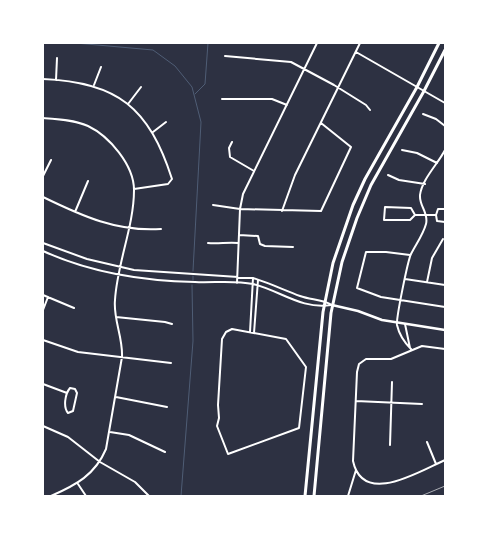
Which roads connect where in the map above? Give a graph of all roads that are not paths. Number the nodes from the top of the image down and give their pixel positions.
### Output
1 (317, 43) edge
2 (360, 43) edge
3 (438, 43) edge
4 (445, 50) edge
5 (356, 52) junction
6 (225, 56) dead end
7 (57, 58) dead end
8 (101, 67) dead end
9 (304, 70) junction
10 (43, 79) edge
11 (56, 80) junction
12 (94, 85) junction
13 (141, 87) dead end
14 (417, 87) junction
15 (338, 88) junction
16 (424, 91) junction
17 (222, 99) dead end
18 (445, 103) edge
19 (128, 104) junction
20 (287, 105) junction
21 (370, 110) dead end
22 (423, 114) dead end
23 (43, 118) edge
24 (166, 122) dead end
25 (321, 123) junction
26 (445, 126) edge
27 (152, 132) junction
28 (232, 142) dead end
29 (402, 150) dead end
30 (445, 150) edge
31 (444, 154) edge
32 (51, 160) dead end
33 (437, 163) junction
34 (254, 171) junction
35 (388, 175) dead end
36 (43, 176) edge
37 (88, 181) dead end
38 (425, 184) junction
39 (134, 189) junction
40 (43, 196) edge
41 (213, 205) dead end
42 (240, 209) junction
43 (445, 209) edge
44 (282, 211) junction
45 (75, 212) junction
46 (415, 214) junction
47 (426, 215) junction
48 (436, 215) junction
49 (445, 222) edge
50 (128, 229) junction
51 (161, 229) dead end
52 (239, 235) junction
53 (443, 239) dead end
54 (43, 243) edge
55 (208, 243) dead end
56 (238, 243) junction
57 (293, 247) dead end
58 (43, 251) edge
59 (410, 255) junction
60 (120, 267) junction
61 (119, 275) junction
62 (237, 276) junction
63 (253, 278) junction
64 (405, 279) junction
65 (258, 280) junction
66 (427, 282) junction
67 (236, 283) junction
68 (252, 284) junction
69 (445, 285) edge
70 (257, 286) junction
71 (43, 295) edge
72 (48, 297) junction
73 (325, 300) junction
74 (402, 300) junction
75 (332, 305) junction
76 (324, 307) junction
77 (445, 307) edge
78 (74, 308) dead end
79 (43, 310) edge
80 (116, 317) junction
81 (398, 322) junction
82 (172, 324) dead end
83 (405, 324) junction
84 (445, 330) edge
85 (250, 332) junction
86 (254, 333) junction
87 (43, 340) edge
88 (411, 349) junction
89 (445, 349) edge
90 (122, 357) junction
91 (171, 363) dead end
92 (392, 382) dead end
93 (43, 384) edge
94 (67, 393) junction
95 (116, 397) junction
96 (356, 401) junction
97 (391, 403) junction
98 (422, 404) dead end
99 (167, 407) dead end
100 (43, 426) edge
101 (110, 432) junction
102 (427, 442) dead end
103 (390, 445) dead end
104 (165, 452) dead end
105 (445, 460) edge
106 (100, 462) junction
107 (436, 464) junction
108 (356, 470) junction
109 (78, 484) junction
110 (51, 496) edge
111 (86, 496) edge
112 (149, 496) edge
113 (305, 496) edge
114 (314, 496) edge
115 (348, 496) edge

1 - 9 street
2 - 5 street
3 - 14 main road
4 - 16 main road
5 - 14 street
5 - 15 street
6 - 9 street
7 - 11 street
8 - 12 street
9 - 15 street
9 - 20 street
10 - 11 street
11 - 12 street
12 - 19 street
13 - 19 street
14 - 16 street
14 - 73 main road
15 - 21 street
15 - 25 street
16 - 18 street
16 - 75 main road
17 - 20 street
19 - 27 street
20 - 34 street
22 - 26 street
23 - 39 street
24 - 27 street
25 - 44 street
25 - 44 street
27 - 39 street
28 - 34 street
29 - 33 street
30 - 31 street
31 - 33 street
32 - 36 street
33 - 38 street
34 - 42 street
35 - 38 street
37 - 45 street
38 - 47 street
39 - 50 street
40 - 45 street
41 - 42 street
42 - 44 street
42 - 52 street
43 - 48 street
45 - 50 street
46 - 46 street
46 - 47 street
47 - 48 street
47 - 59 street
48 - 49 street
50 - 51 street
50 - 60 street
52 - 56 street
52 - 57 street
53 - 66 street
54 - 60 street
55 - 56 street
56 - 62 street
58 - 61 street
59 - 64 street
59 - 74 street
60 - 61 street
60 - 62 street
61 - 67 street
61 - 80 street
62 - 63 street
62 - 67 street
63 - 65 street
63 - 68 street
64 - 66 street
64 - 74 street
65 - 70 street
65 - 73 street
66 - 69 street
67 - 68 street
68 - 70 street
68 - 85 street
70 - 76 street
70 - 86 street
71 - 72 street
72 - 78 street
72 - 79 street
73 - 75 street
73 - 76 main road
74 - 77 street
74 - 81 street
75 - 76 street
75 - 81 street
75 - 114 main road
76 - 113 main road
80 - 82 street
80 - 90 street
81 - 83 street
81 - 88 street
83 - 84 street
83 - 88 street
85 - 86 street
85 - 86 street
87 - 90 street
88 - 89 street
88 - 96 street
90 - 91 street
90 - 95 street
92 - 97 street
93 - 94 street
94 - 94 street
95 - 99 street
95 - 101 street
96 - 97 street
96 - 108 street
97 - 98 street
97 - 103 street
100 - 106 street
101 - 104 street
101 - 106 street
102 - 107 street
105 - 107 street
106 - 109 street
106 - 112 street
107 - 108 street
108 - 115 street
109 - 110 street
109 - 111 street

